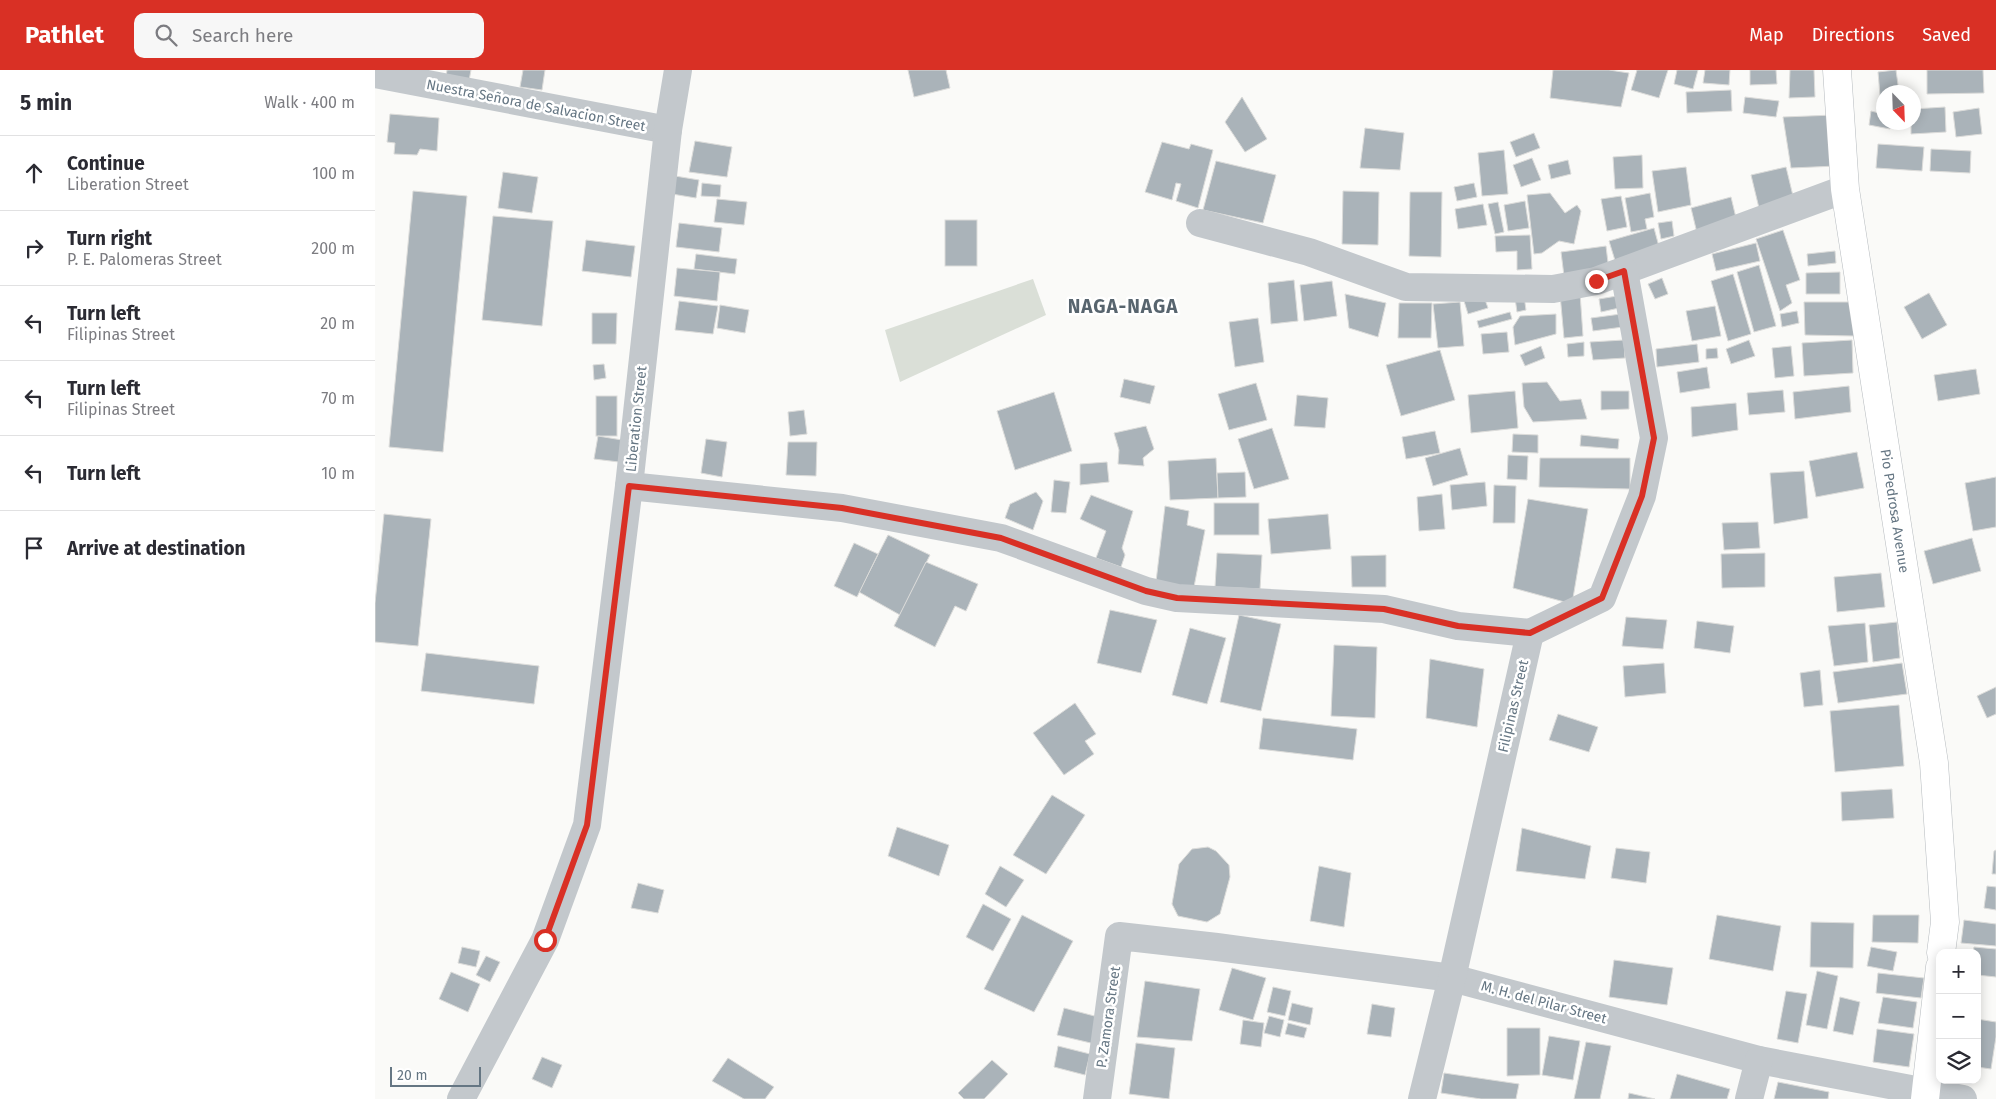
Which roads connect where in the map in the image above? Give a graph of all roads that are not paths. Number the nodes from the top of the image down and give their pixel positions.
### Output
1 (678, 70) edge
2 (1837, 70) edge
3 (375, 74) edge
4 (668, 130) junction
5 (1845, 189) junction
6 (1200, 223) dead end
7 (1624, 271) junction
8 (629, 486) junction
9 (1530, 633) junction
10 (1119, 936) joint
11 (1942, 949) edge
12 (1452, 978) junction
13 (1937, 994) edge
14 (1759, 1060) junction
15 (1926, 1095) edge
16 (461, 1099) edge
17 (1097, 1099) edge
18 (1422, 1099) edge
19 (1749, 1099) edge
20 (1963, 1099) edge

1 - 4 street, Liberation Street
2 - 5 main road, Pio Pedrosa Avenue
3 - 4 street, Nuestra Señora de Salvacion Street
4 - 8 street, Liberation Street
5 - 7 street
5 - 11 main road, Pio Pedrosa Avenue
6 - 7 street
7 - 9 street
8 - 9 street
8 - 16 street, Liberation Street
9 - 12 street, Filipinas Street
10 - 12 street, M. H. del Pilar Street
10 - 17 street, P. Zamora Street
12 - 14 street, M. H. del Pilar Street
12 - 18 street, Filipinas Street
13 - 15 main road
14 - 15 street, M. H. del Pilar Street
14 - 19 street
15 - 20 street, M. H. del Pilar Street

